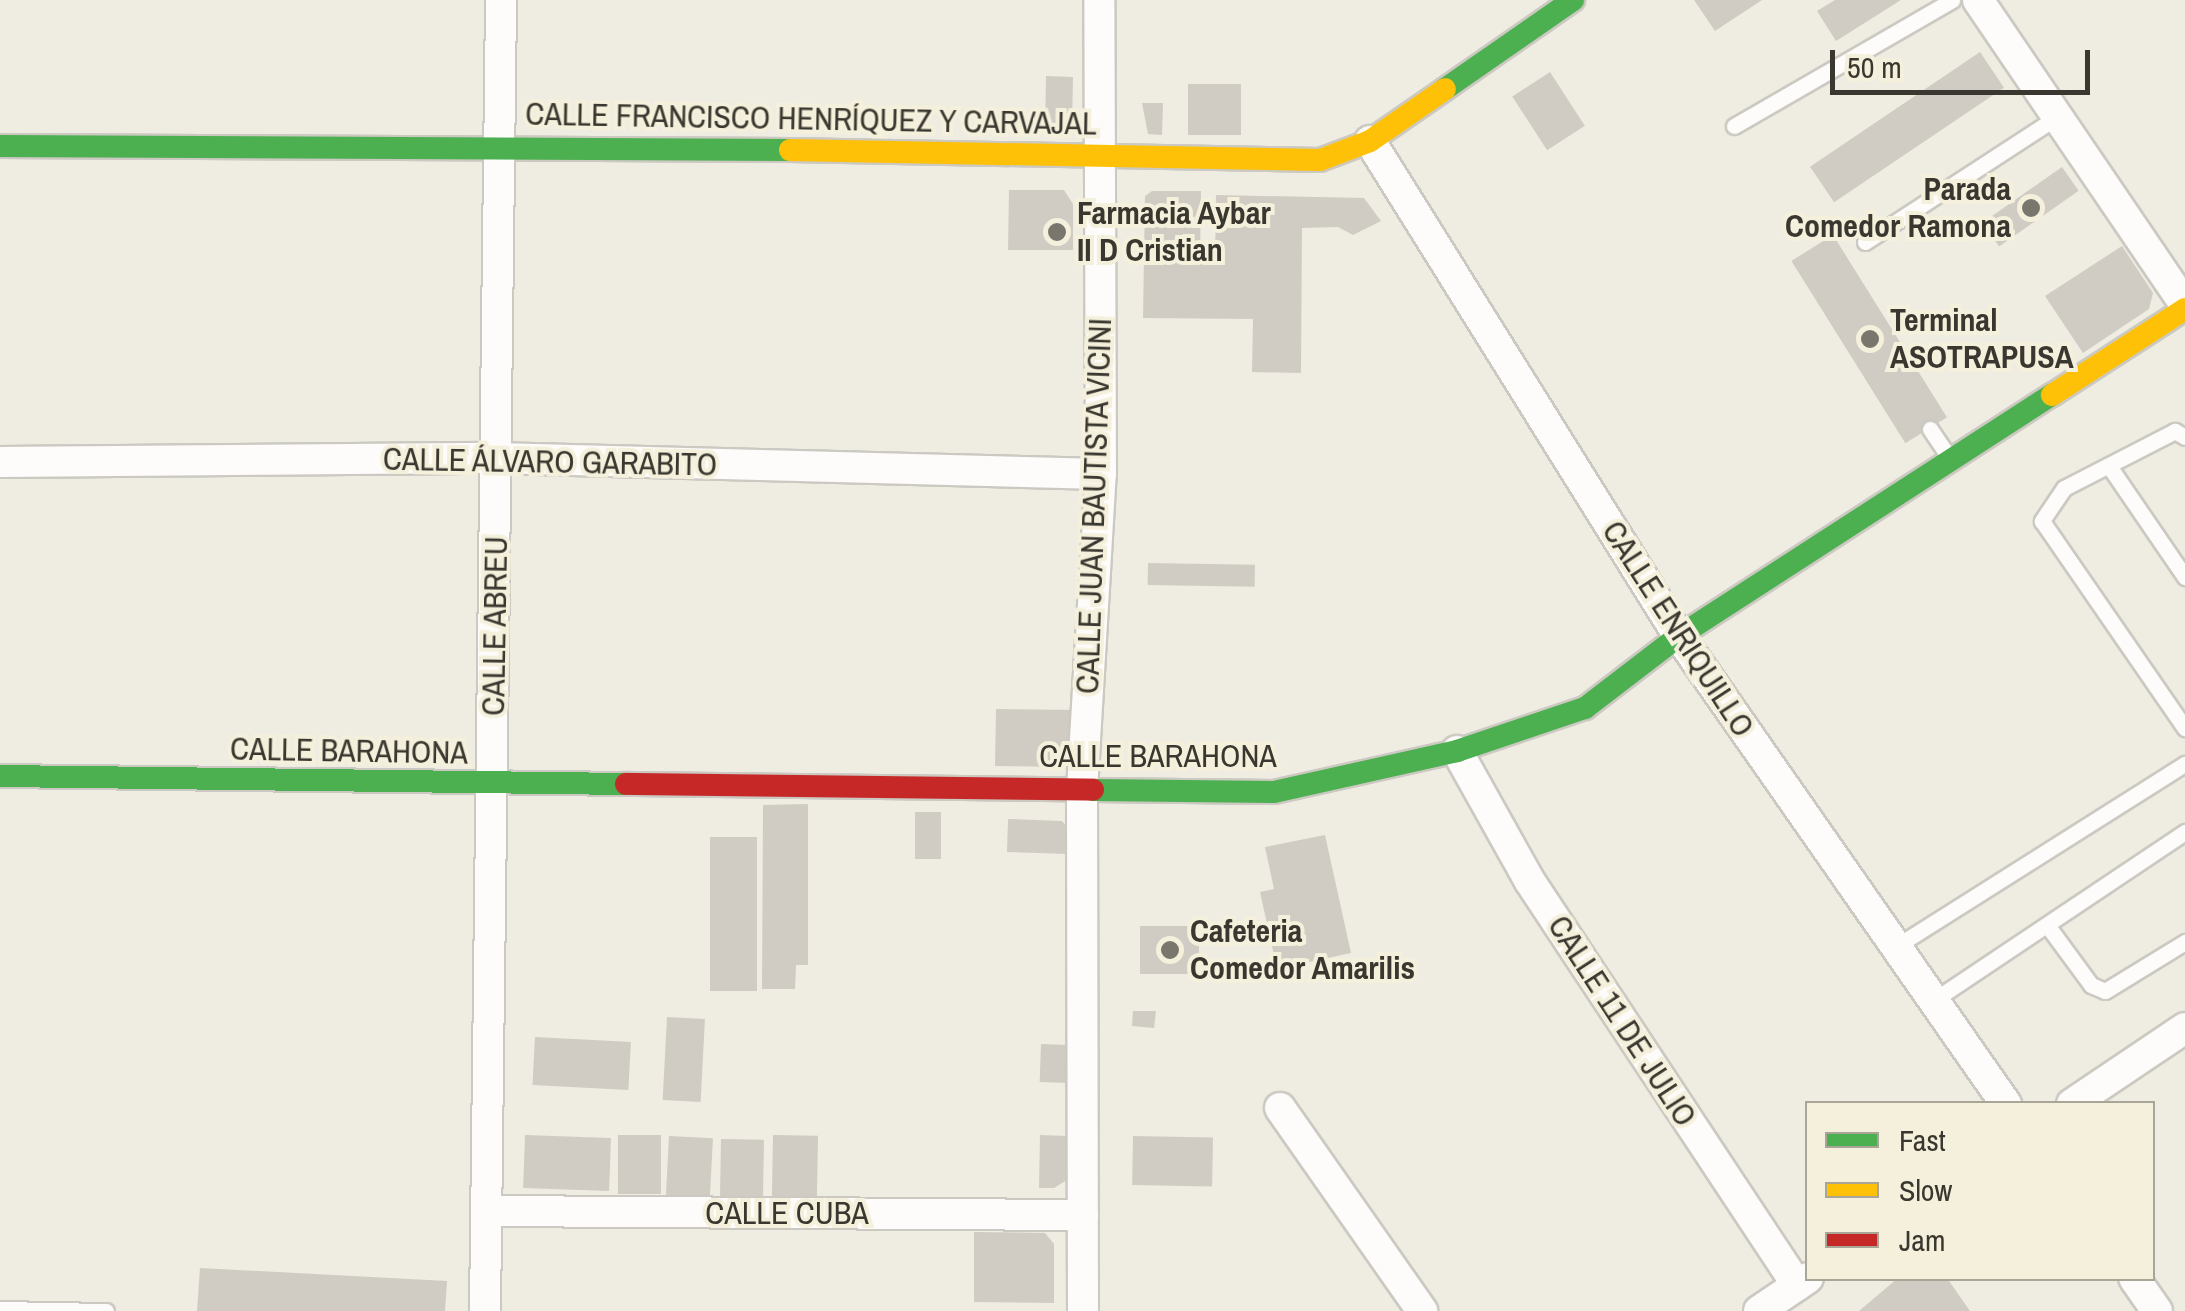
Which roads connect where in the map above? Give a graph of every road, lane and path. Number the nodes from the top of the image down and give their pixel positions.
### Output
1 (502, 0) edge
2 (1099, 0) edge
3 (1573, 0) edge
4 (1952, 0) edge
5 (1978, 0) edge
6 (2057, 117) junction
7 (1734, 126) dead end
8 (1370, 141) junction
9 (499, 145) junction
10 (0, 146) edge
11 (1100, 158) junction
12 (1865, 242) dead end
13 (2185, 307) edge
14 (1930, 429) dead end
15 (2185, 438) edge
16 (496, 458) junction
17 (1950, 460) junction
18 (0, 462) edge
19 (2110, 466) junction
20 (1100, 474) junction
21 (2185, 577) edge
22 (1679, 636) junction
23 (2185, 728) edge
24 (1457, 751) junction
25 (2185, 764) edge
26 (0, 776) edge
27 (493, 786) junction
28 (1082, 790) junction
29 (2185, 832) edge
30 (2047, 925) junction
31 (2185, 942) edge
32 (1894, 947) junction
33 (1931, 1002) junction
34 (2185, 1028) edge
35 (2004, 1101) edge
36 (2076, 1101) edge
37 (1280, 1108) dead end
38 (490, 1212) junction
39 (1083, 1215) junction
40 (2136, 1281) edge
41 (1802, 1282) edge
42 (0, 1309) edge
43 (106, 1311) edge
44 (485, 1311) edge
45 (1082, 1311) edge
46 (1422, 1311) edge
47 (1759, 1311) edge
48 (2158, 1311) edge

1 - 9 street, CALLE ABREU
2 - 11 street, CALLE JUAN BAUTISTA VICINI
3 - 8 street, CALLE FRANCISCO HENRÍQUEZ Y CARVAJAL
4 - 7 lane
5 - 6 street
6 - 12 lane
6 - 13 street
8 - 11 street, CALLE FRANCISCO HENRÍQUEZ Y CARVAJAL
8 - 22 street, CALLE ENRIQUILLO
9 - 10 street, CALLE FRANCISCO HENRÍQUEZ Y CARVAJAL
9 - 11 street, CALLE FRANCISCO HENRÍQUEZ Y CARVAJAL
9 - 16 street, CALLE ABREU
11 - 20 street, CALLE JUAN BAUTISTA VICINI
13 - 17 street, CALLE BARAHONA
14 - 17 lane
15 - 19 lane
16 - 18 street, CALLE ÁLVARO GARABITO
16 - 20 street, CALLE ÁLVARO GARABITO
16 - 27 street, CALLE ABREU
17 - 22 street, CALLE BARAHONA
19 - 21 lane
19 - 23 lane
20 - 28 street, CALLE JUAN BAUTISTA VICINI
22 - 24 street, CALLE BARAHONA
22 - 32 street, CALLE ENRIQUILLO
24 - 28 street, CALLE BARAHONA
24 - 41 street, CALLE 11 DE JULIO
25 - 32 lane
26 - 27 street, CALLE BARAHONA
27 - 28 street, CALLE BARAHONA
27 - 38 street, CALLE ABREU
28 - 39 street, CALLE JUAN BAUTISTA VICINI
29 - 30 lane
30 - 31 lane
30 - 33 lane
32 - 33 street, CALLE ENRIQUILLO
33 - 35 street, CALLE ENRIQUILLO
34 - 36 street
37 - 46 street
38 - 39 street, CALLE CUBA
38 - 44 street, CALLE ABREU
39 - 45 street, CALLE JUAN BAUTISTA VICINI
40 - 48 street
41 - 47 street
42 - 43 lane

